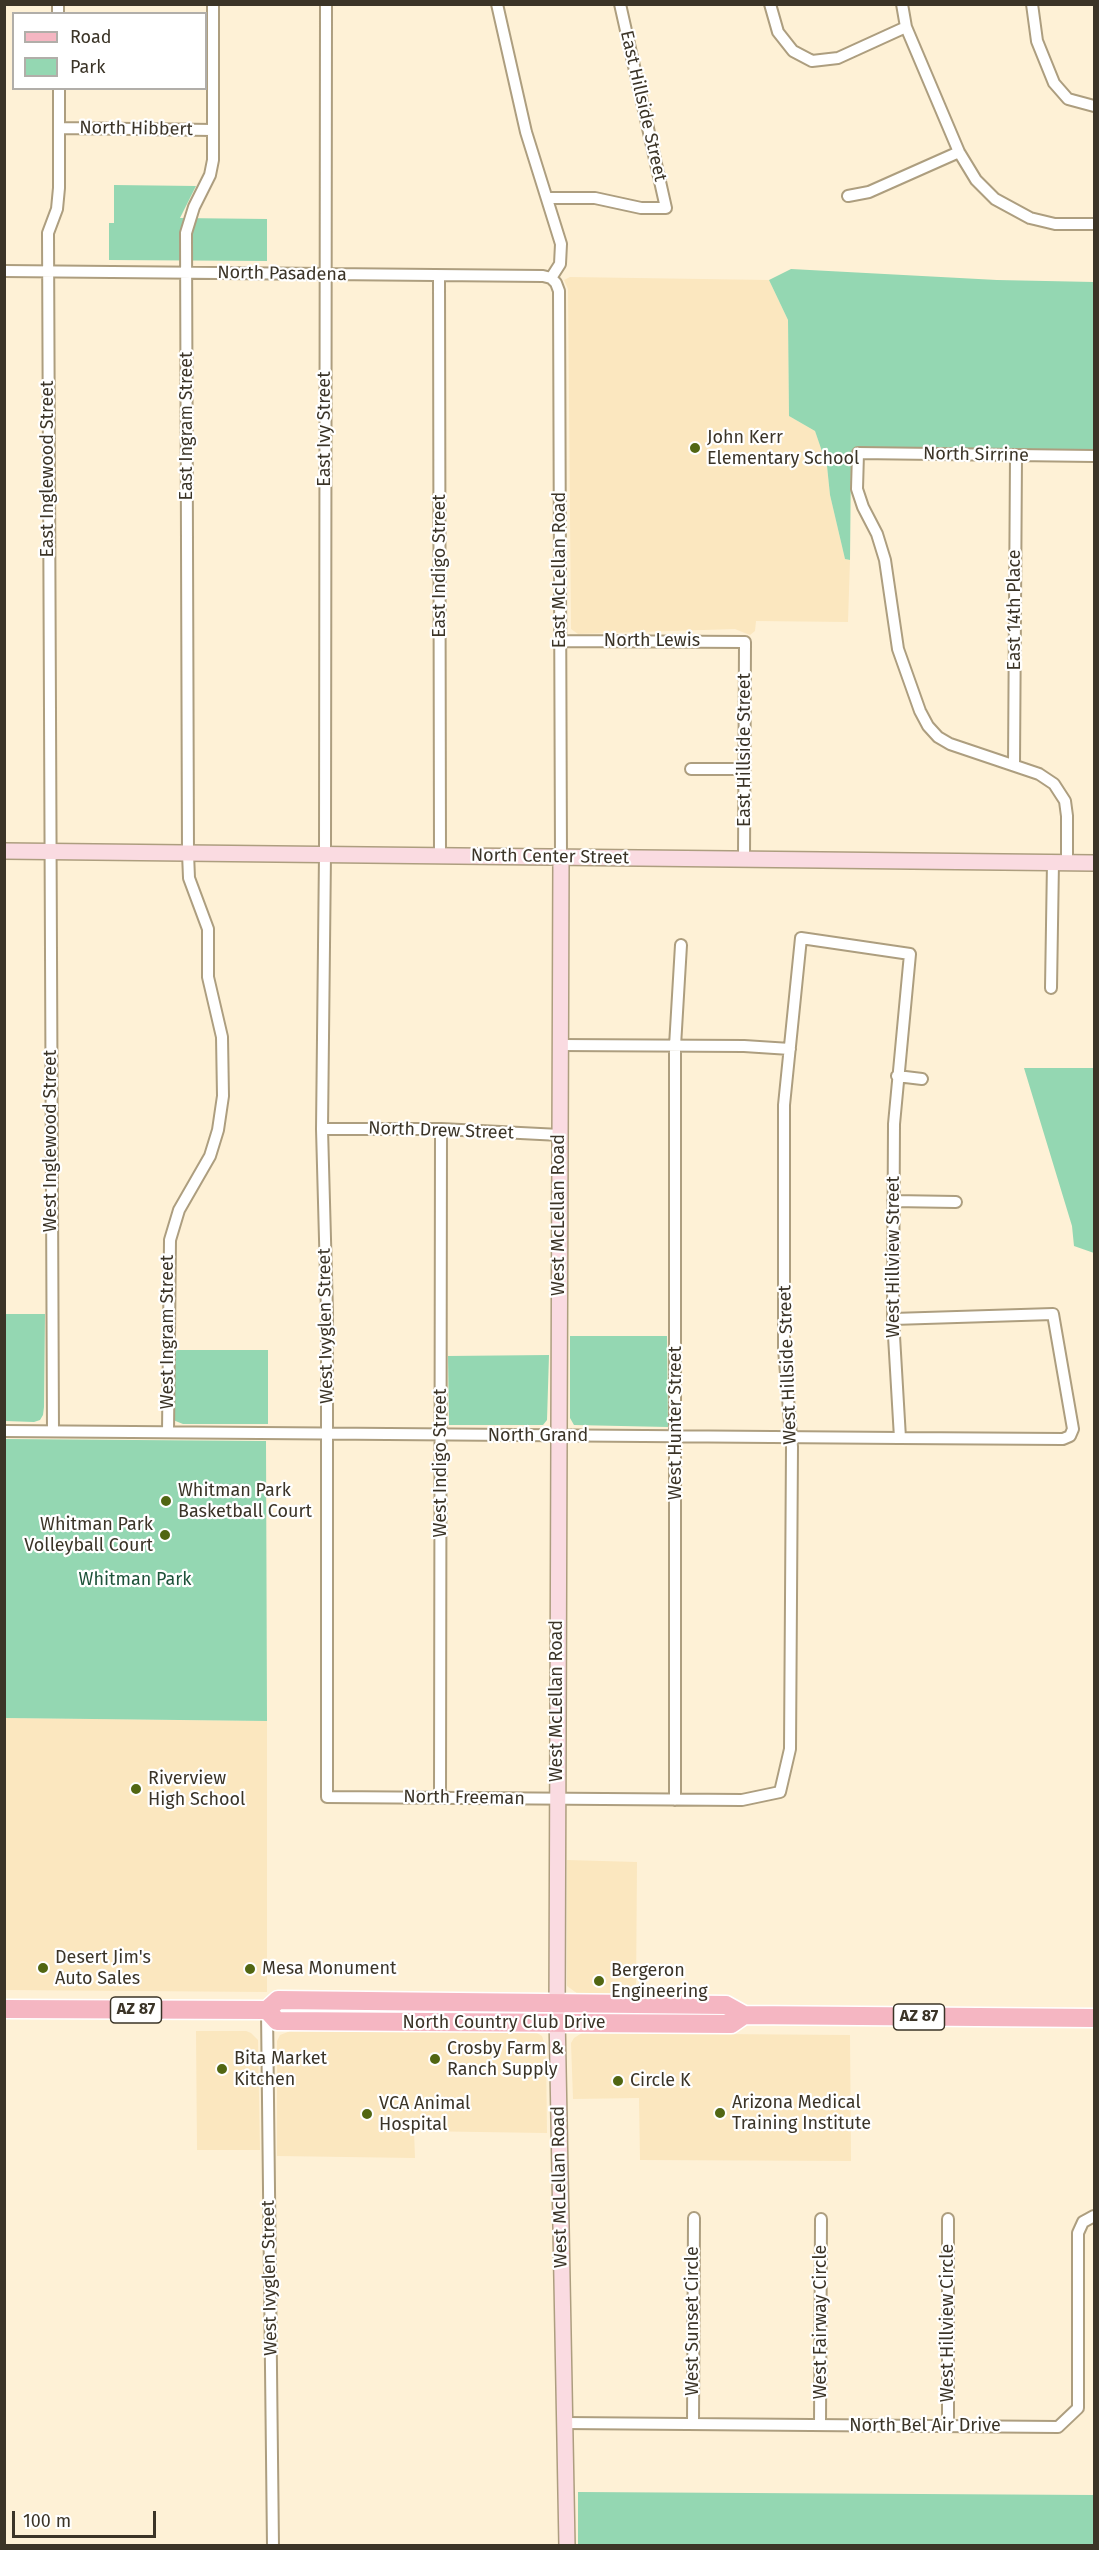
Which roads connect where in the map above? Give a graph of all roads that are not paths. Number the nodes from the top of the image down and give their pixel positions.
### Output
1 (213, 4) edge
2 (326, 4) edge
3 (497, 4) edge
4 (620, 4) edge
5 (770, 4) edge
6 (902, 4) edge
7 (1032, 4) edge
8 (209, 21) edge
9 (906, 27) junction
10 (58, 90) edge
11 (1095, 106) edge
12 (59, 128) junction
13 (213, 130) junction
14 (959, 152) junction
15 (848, 196) dead end
16 (547, 198) junction
17 (1095, 224) edge
18 (4, 271) edge
19 (48, 272) junction
20 (186, 273) junction
21 (325, 275) junction
22 (439, 276) junction
23 (554, 281) junction
24 (1016, 456) junction
25 (1095, 456) edge
26 (560, 641) junction
27 (745, 642) joint
28 (1014, 765) junction
29 (691, 769) dead end
30 (744, 769) junction
31 (4, 851) edge
32 (49, 852) junction
33 (188, 853) junction
34 (325, 854) junction
35 (440, 856) junction
36 (561, 857) junction
37 (744, 858) junction
38 (1060, 862) junction
39 (1095, 863) edge
40 (681, 945) dead end
41 (910, 954) joint
42 (1051, 988) dead end
43 (560, 1045) junction
44 (675, 1046) junction
45 (790, 1049) junction
46 (897, 1076) junction
47 (922, 1079) dead end
48 (322, 1129) junction
49 (441, 1129) junction
50 (560, 1135) junction
51 (893, 1201) junction
52 (956, 1202) dead end
53 (893, 1319) junction
54 (4, 1431) edge
55 (53, 1431) junction
56 (168, 1432) junction
57 (327, 1434) junction
58 (441, 1435) junction
59 (557, 1436) junction
60 (676, 1437) junction
61 (792, 1437) junction
62 (900, 1438) junction
63 (780, 1792) joint
64 (327, 1797) joint
65 (440, 1797) junction
66 (557, 1799) junction
67 (675, 1800) junction
68 (557, 2003) junction
69 (4, 2009) edge
70 (267, 2010) junction
71 (744, 2015) junction
72 (1095, 2018) edge
73 (557, 2024) junction
74 (1095, 2216) edge
75 (694, 2218) dead end
76 (821, 2219) dead end
77 (948, 2219) dead end
78 (564, 2424) junction
79 (693, 2424) junction
80 (820, 2425) junction
81 (948, 2426) junction
82 (273, 2546) edge
83 (567, 2546) edge

1 - 8 street, East Ingram Street
2 - 21 street, East Ivy Street
3 - 16 street, East McLellan Road
4 - 16 street, East Hillside Street
5 - 9 street
6 - 9 street
7 - 11 street
8 - 13 street, East Ingram Street
9 - 14 street
10 - 12 street, East Inglewood Street
12 - 13 street, North Hibbert
12 - 19 street, East Inglewood Street
13 - 20 street, East Ingram Street
14 - 15 street
14 - 17 street
16 - 23 street, East McLellan Road
18 - 19 street, North Pasadena
19 - 20 street, North Pasadena
19 - 32 street, East Inglewood Street
20 - 21 street, North Pasadena
20 - 33 street, East Ingram Street
21 - 22 street, North Pasadena
21 - 34 street, East Ivy Street
22 - 23 street, North Pasadena
22 - 35 street, East Indigo Street
23 - 26 street, East McLellan Road
24 - 25 street, North Sirrine
24 - 28 street, East 14th Place
24 - 28 street, North Sirrine
26 - 27 street, North Lewis
26 - 36 street, East McLellan Road
27 - 30 street, East Hillside Street
28 - 38 street
29 - 30 street
30 - 37 street, East Hillside Street
31 - 32 street, North Center Street
32 - 33 street, North Center Street
32 - 55 street, West Inglewood Street
33 - 34 street, North Center Street
33 - 56 street, West Ingram Street
34 - 35 street, North Center Street
34 - 48 street, West Ivyglen Street
35 - 36 street, North Center Street
36 - 37 street, North Center Street
36 - 43 street, West McLellan Road
37 - 38 street, North Center Street
38 - 39 street, North Center Street
38 - 42 street
40 - 44 street, West Hunter Street
41 - 45 street, West Hillside Street
41 - 46 street, West Hillview Street
43 - 44 street
43 - 50 street, West McLellan Road
44 - 45 street
44 - 60 street, West Hunter Street
45 - 61 street, West Hillside Street
46 - 47 street
46 - 51 street, West Hillview Street
48 - 49 street, North Drew Street
48 - 57 street, West Ivyglen Street
49 - 50 street, North Drew Street
49 - 58 street, West Indigo Street
50 - 59 street, West McLellan Road
51 - 52 street
51 - 53 street, West Hillview Street
53 - 62 street, West Hillview Street
53 - 62 street, North Grand
54 - 55 street, North Grand
55 - 56 street, North Grand
56 - 57 street, North Grand
57 - 58 street, North Grand
57 - 64 street, West Ivyglen Street
58 - 59 street, North Grand
58 - 65 street, West Indigo Street
59 - 60 street, North Grand
59 - 66 street, West McLellan Road
60 - 61 street, North Grand
60 - 67 street, West Hunter Street
61 - 62 street, North Grand
61 - 63 street, West Hillside Street
63 - 67 street, North Freeman
64 - 65 street, North Freeman
65 - 66 street, North Freeman
66 - 67 street, North Freeman
66 - 68 street, West McLellan Road
68 - 70 main road, North Country Club Drive / AZ 87
68 - 71 main road, North Country Club Drive / AZ 87
68 - 73 street, West McLellan Road
69 - 70 main road, North Country Club Drive / AZ 87
70 - 73 main road, North Country Club Drive / AZ 87
70 - 82 street, West Ivyglen Street
71 - 72 main road, North Country Club Drive / AZ 87
71 - 73 main road, North Country Club Drive / AZ 87
73 - 78 street, West McLellan Road
74 - 81 street, North Bel Air Drive
75 - 79 street, West Sunset Circle
76 - 80 street, West Fairway Circle
77 - 81 street, West Hillview Circle
78 - 79 street, North Bel Air Drive
78 - 83 street, West McLellan Road
79 - 80 street, North Bel Air Drive
80 - 81 street, North Bel Air Drive

